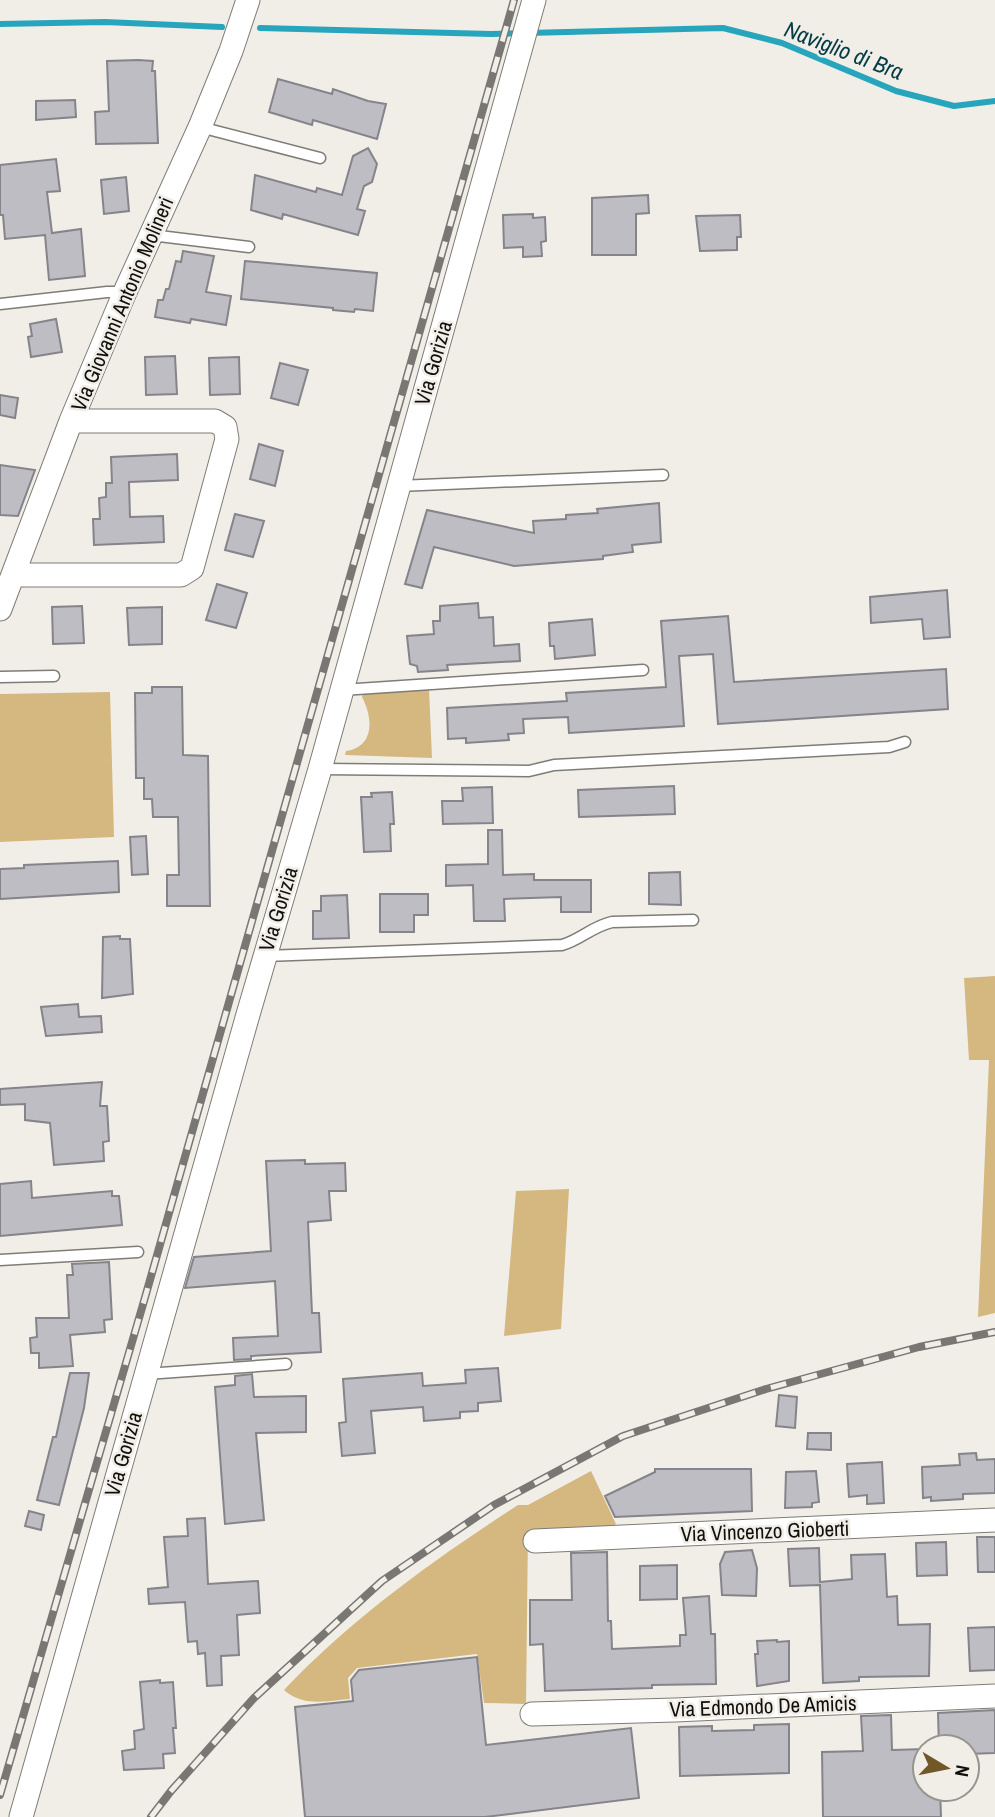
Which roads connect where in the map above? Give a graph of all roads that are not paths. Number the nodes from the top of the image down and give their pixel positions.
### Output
1 (248, 0) edge
2 (528, 21) edge
3 (200, 127) junction
4 (320, 158) dead end
5 (151, 235) junction
6 (249, 247) dead end
7 (125, 292) junction
8 (0, 304) edge
9 (71, 421) junction
10 (663, 475) dead end
11 (398, 486) junction
12 (14, 575) junction
13 (0, 609) edge
14 (643, 670) dead end
15 (54, 676) dead end
16 (0, 677) edge
17 (342, 690) junction
18 (905, 742) dead end
19 (320, 769) junction
20 (693, 920) dead end
21 (264, 956) junction
22 (138, 1252) dead end
23 (0, 1260) edge
24 (286, 1364) dead end
25 (146, 1374) junction
26 (995, 1520) edge
27 (535, 1541) dead end
28 (995, 1696) edge
29 (532, 1714) dead end
30 (20, 1817) edge

1 - 3 street, Via Giovanni Antonio Molineri
2 - 11 street, Via Gorizia
3 - 4 lane
3 - 5 street, Via Giovanni Antonio Molineri
5 - 6 lane
5 - 7 street, Via Giovanni Antonio Molineri
7 - 8 lane
7 - 9 street, Via Giovanni Antonio Molineri
9 - 12 street, Via Giovanni Antonio Molineri
9 - 12 street
10 - 11 lane
11 - 17 street, Via Gorizia
12 - 13 street, Via Giovanni Antonio Molineri
14 - 17 lane
15 - 16 lane
17 - 19 street, Via Gorizia
18 - 19 lane
19 - 21 street, Via Gorizia
20 - 21 lane
21 - 25 street, Via Gorizia
22 - 23 lane
24 - 25 lane
25 - 30 street, Via Gorizia
26 - 27 street, Via Vincenzo Gioberti
28 - 29 street, Via Edmondo De Amicis

